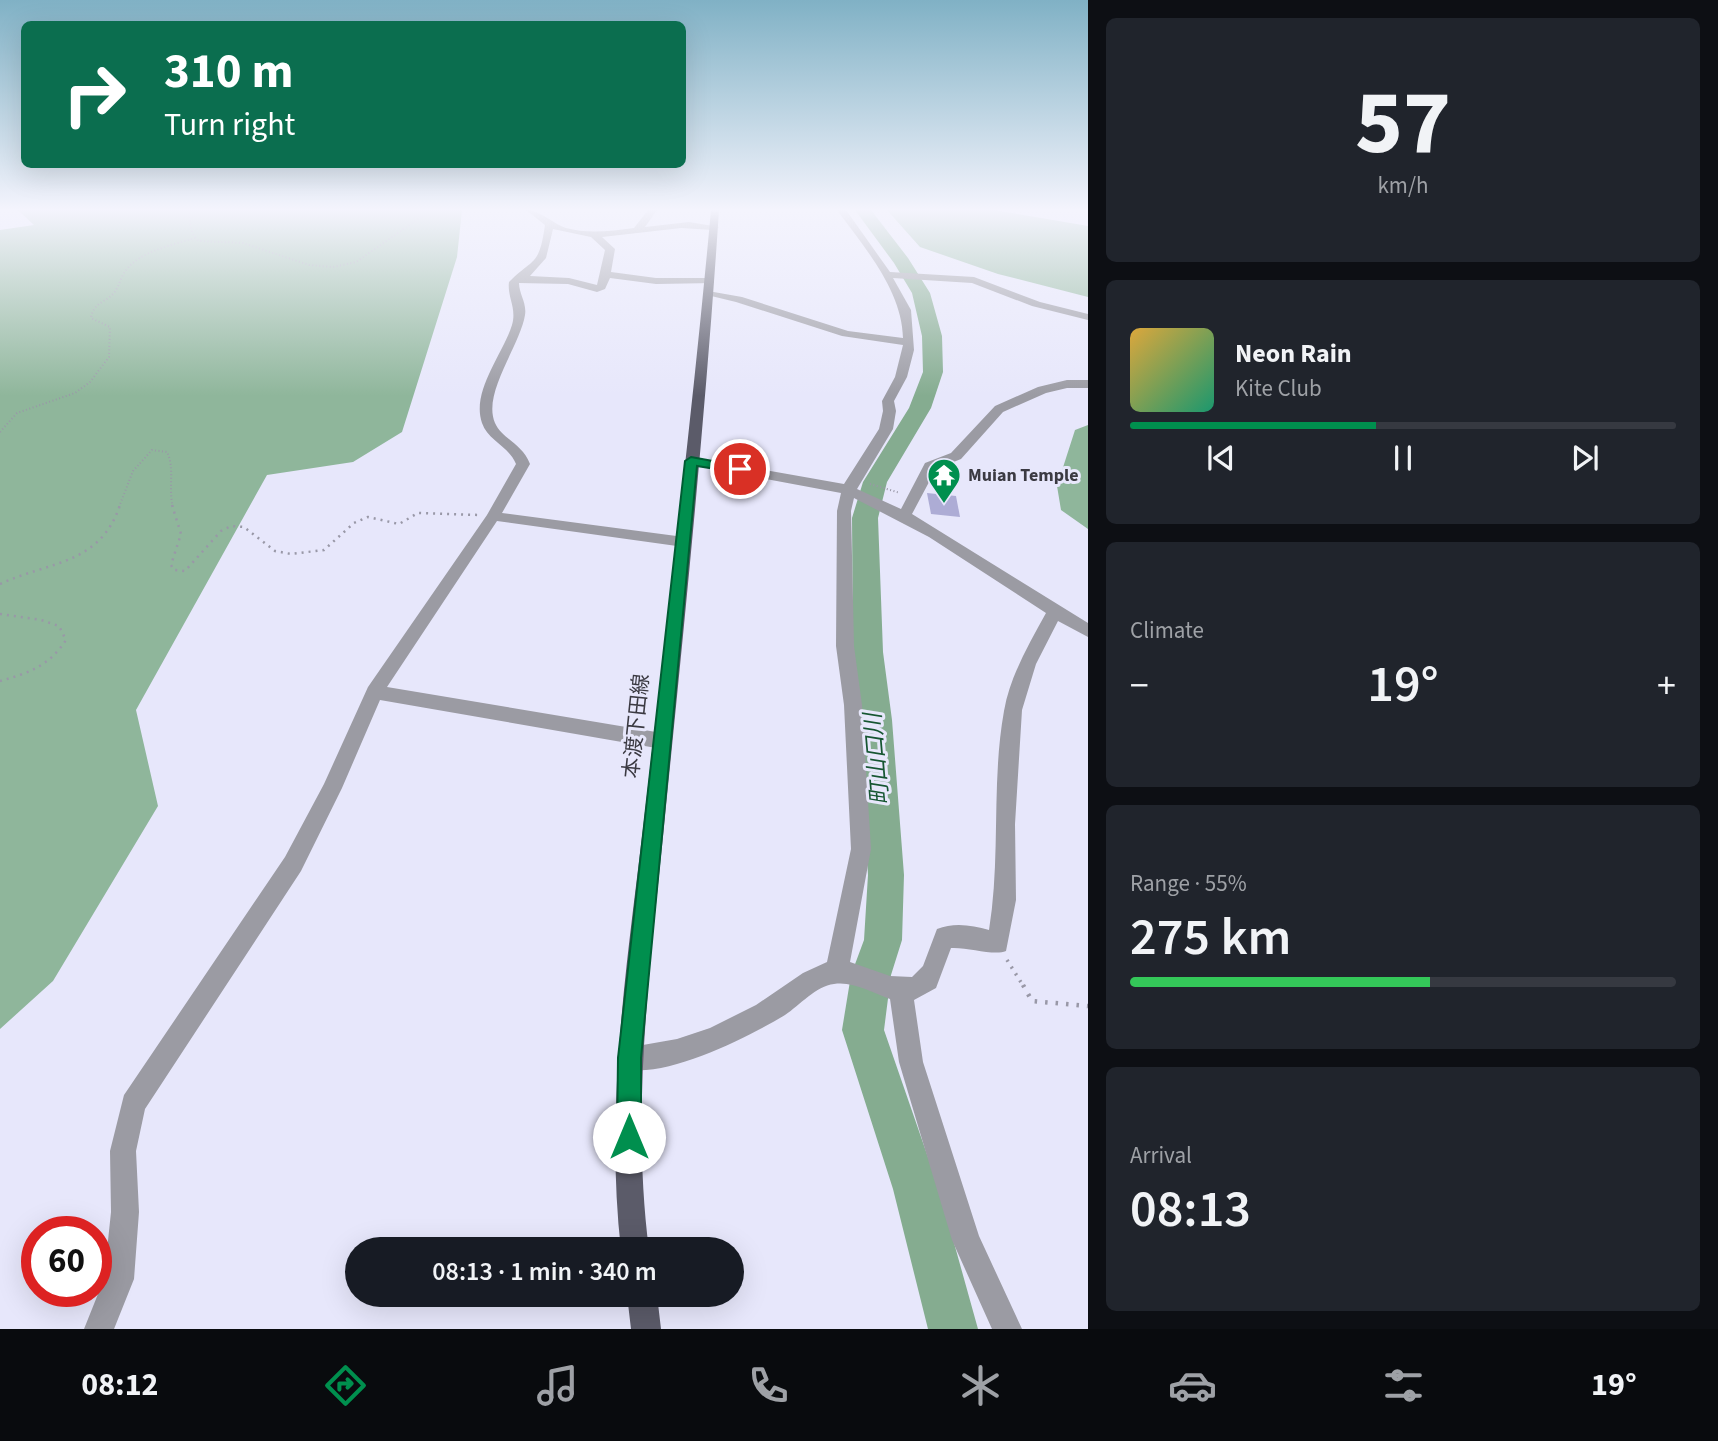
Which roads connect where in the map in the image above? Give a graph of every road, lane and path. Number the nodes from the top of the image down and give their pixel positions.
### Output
1 (124, 272) edge
2 (527, 272) edge
3 (710, 272) edge
4 (887, 272) edge
5 (606, 274) joint
6 (889, 275) junction
7 (520, 279) junction
8 (709, 287) junction
9 (1088, 317) edge
10 (908, 342) junction
11 (1088, 384) edge
12 (0, 432) edge
13 (691, 461) junction
14 (870, 484) dead end
15 (852, 492) junction
16 (900, 493) dead end
17 (905, 514) junction
18 (493, 516) junction
19 (684, 542) junction
20 (0, 584) edge
21 (1055, 612) junction
22 (0, 614) edge
23 (1088, 631) edge
24 (0, 681) edge
25 (373, 692) junction
26 (662, 741) junction
27 (998, 943) junction
28 (843, 973) junction
29 (897, 989) junction
30 (1088, 1006) edge
31 (629, 1058) junction
32 (633, 1237) edge
33 (643, 1307) edge
34 (99, 1329) edge
35 (646, 1329) edge
36 (1007, 1329) edge

1 - 12 path
2 - 7 street
3 - 8 main road, 本渡下田線
4 - 6 street
5 - 7 street
5 - 8 street
6 - 9 street
6 - 10 street
7 - 18 street
8 - 10 street
8 - 13 main road, 本渡下田線
10 - 15 street
11 - 17 street
13 - 15 street
13 - 19 main road, 本渡下田線
14 - 16 path
15 - 17 street
15 - 28 street
17 - 21 street
18 - 19 street
18 - 20 path
18 - 25 street
19 - 26 main road, 本渡下田線
21 - 23 street
21 - 27 street
22 - 24 path
25 - 26 street
25 - 34 street
26 - 31 main road, 本渡下田線
27 - 29 street
27 - 30 path
28 - 29 street
28 - 31 street
29 - 36 street
31 - 32 main road, 本渡下田線
33 - 35 main road

